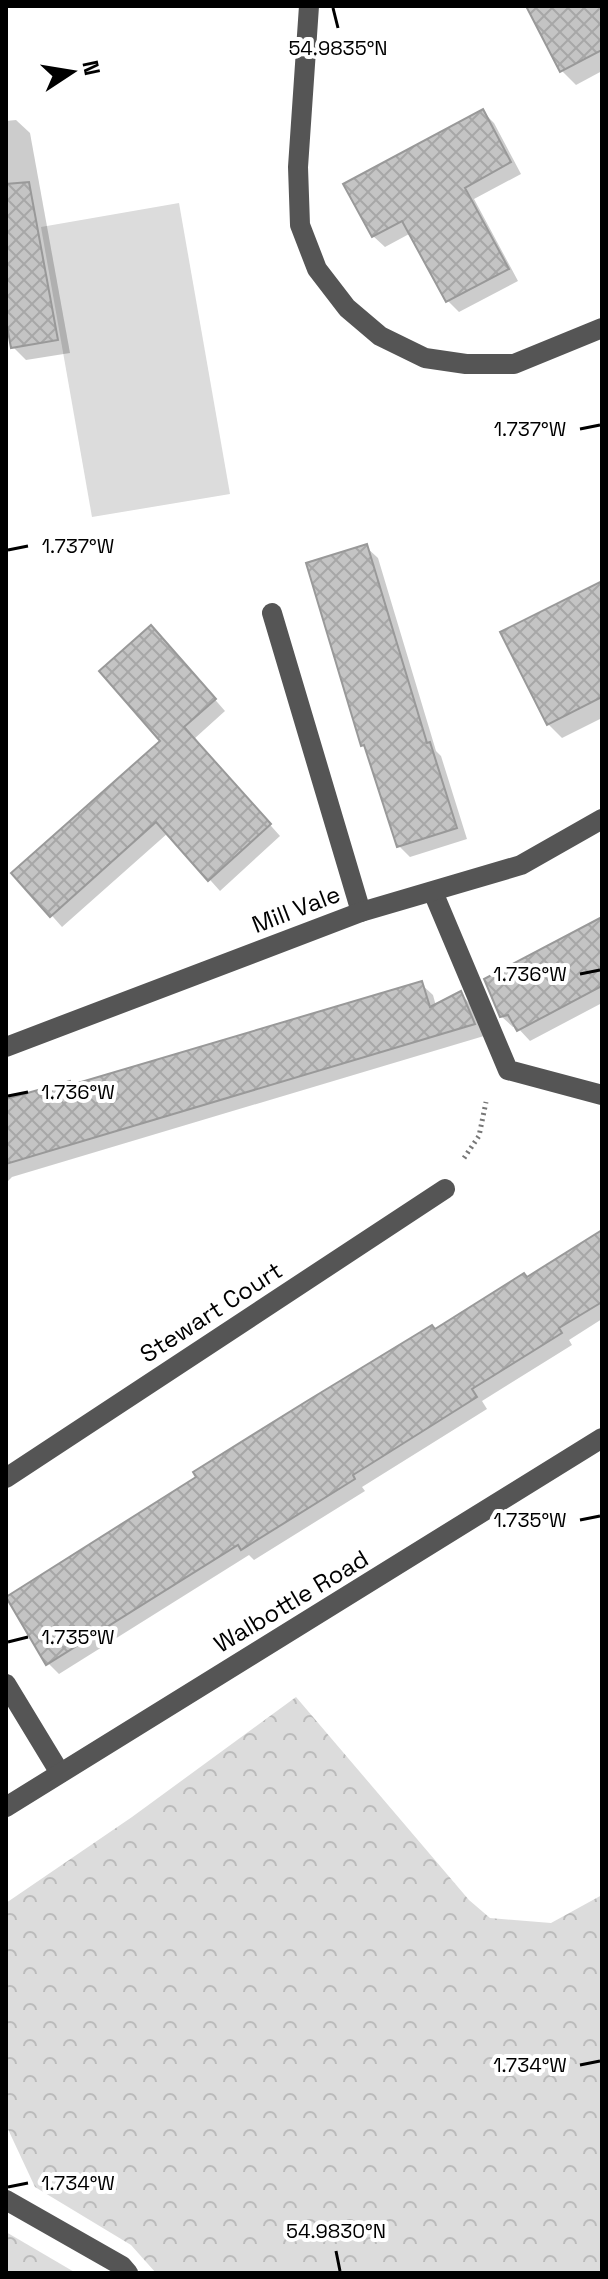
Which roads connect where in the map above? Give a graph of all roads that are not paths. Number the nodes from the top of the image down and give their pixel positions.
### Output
1 (309, 6) edge
2 (602, 328) edge
3 (272, 613) dead end
4 (602, 819) edge
5 (433, 892) junction
6 (361, 912) junction
7 (6, 1047) edge
8 (602, 1095) edge
9 (445, 1189) road end
10 (602, 1438) edge
11 (6, 1478) edge
12 (6, 1684) edge
13 (60, 1773) junction
14 (6, 1807) edge
15 (6, 2200) edge
16 (128, 2273) edge

1 - 2 street
3 - 6 street
4 - 5 street, Mill Vale
5 - 6 street, Mill Vale
5 - 8 street
6 - 7 street, Mill Vale
9 - 11 street, Stewart Court
10 - 13 street, Walbottle Road
12 - 13 street
13 - 14 street, Walbottle Road
15 - 16 street

